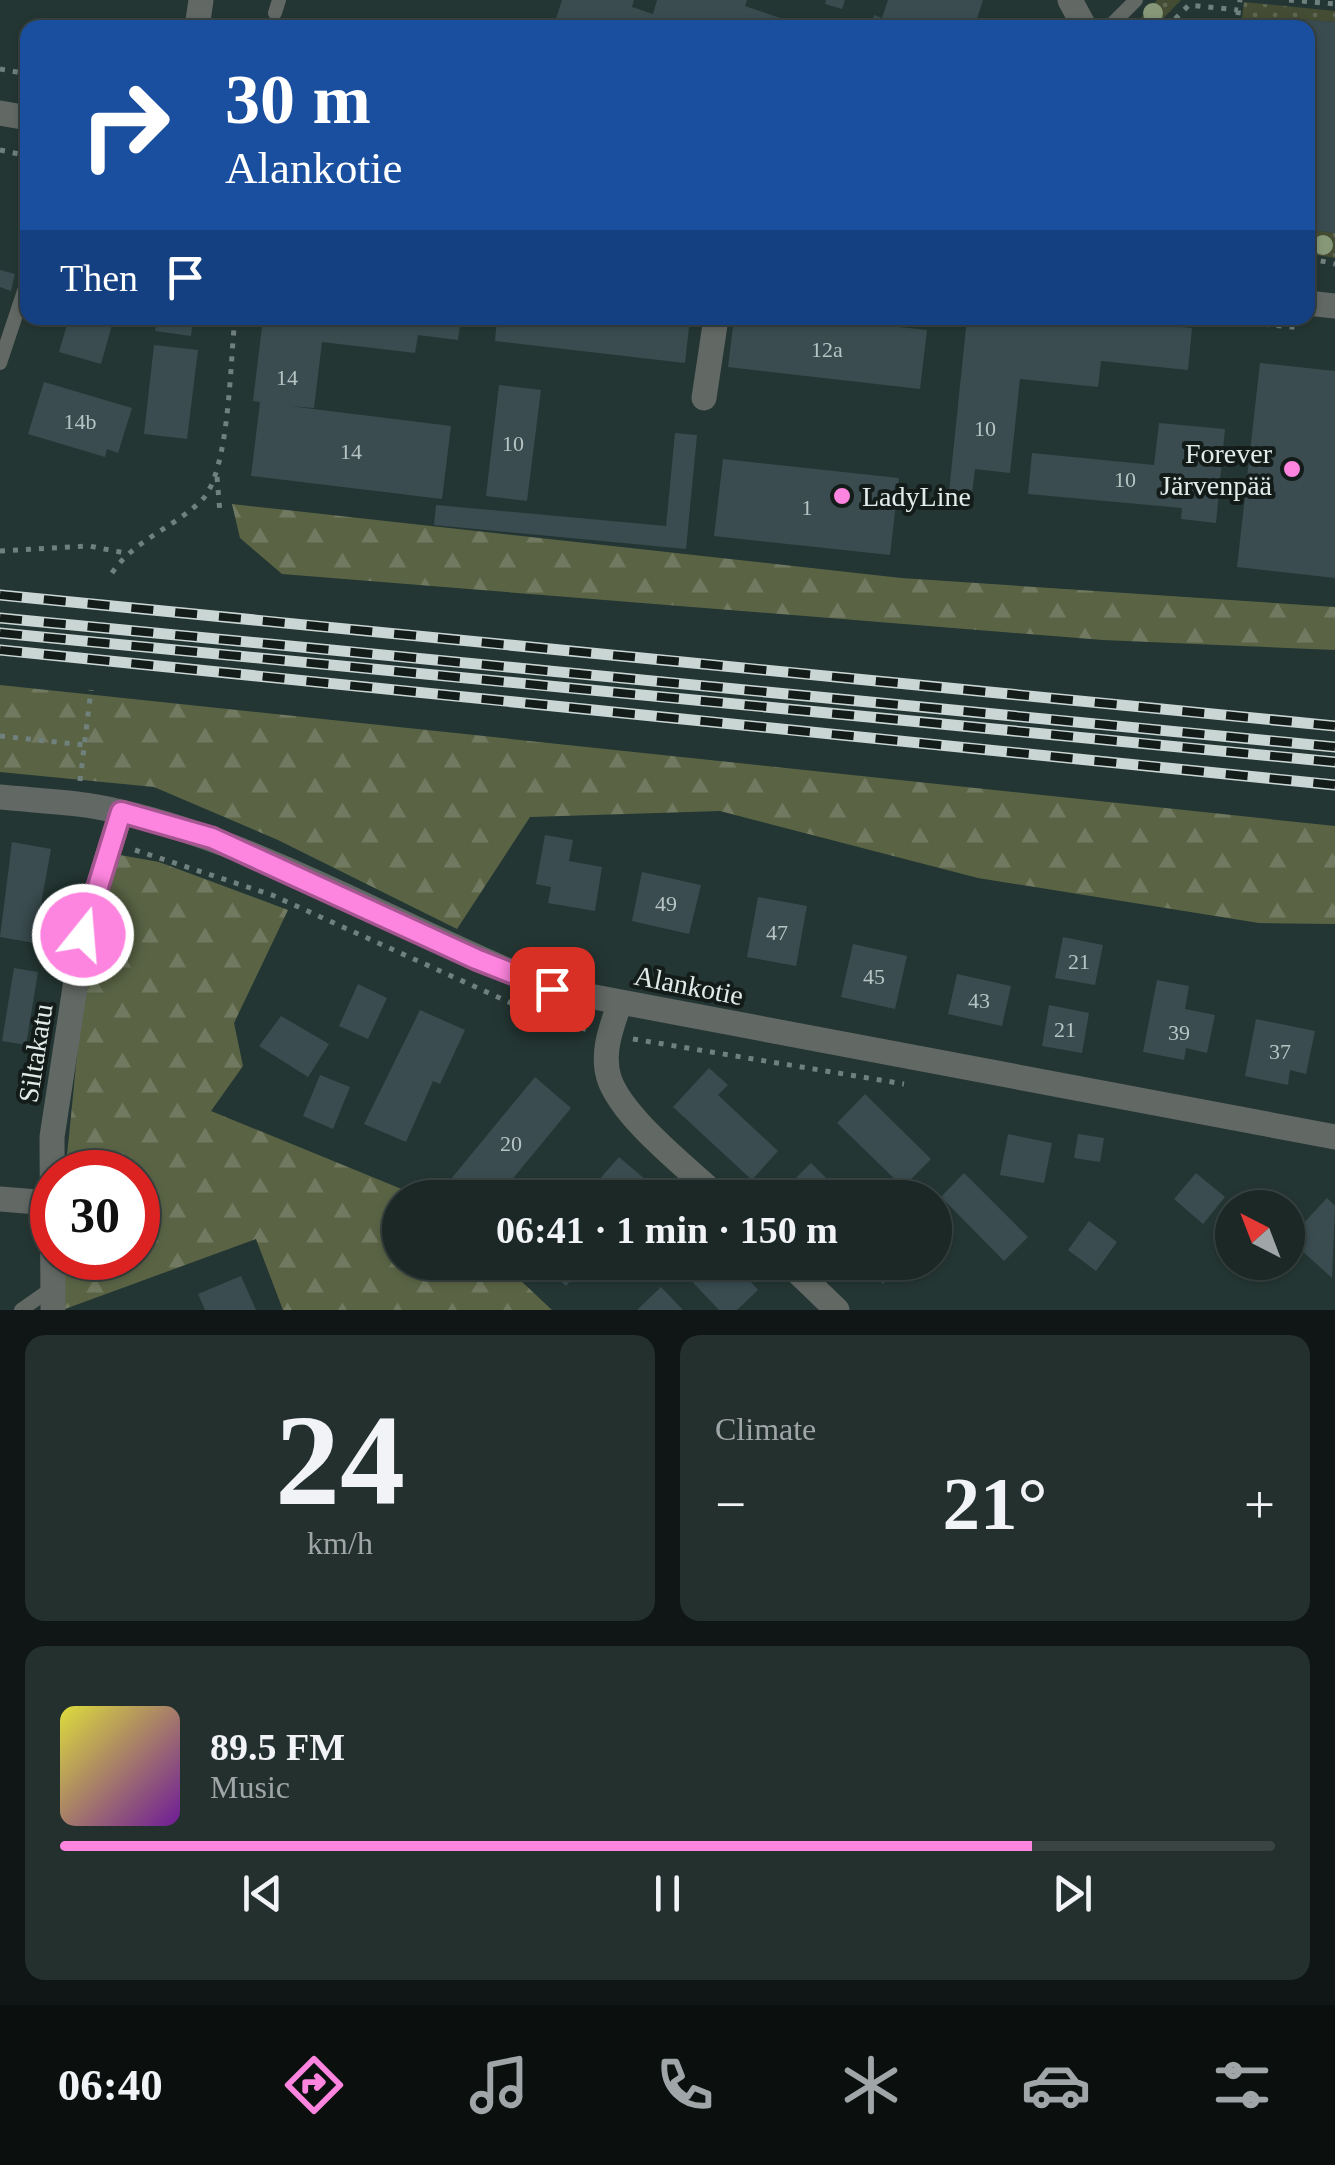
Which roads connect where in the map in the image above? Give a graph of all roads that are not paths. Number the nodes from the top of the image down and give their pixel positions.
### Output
1 (1136, 0) edge
2 (1116, 20) edge
3 (20, 304) edge
4 (715, 325) edge
5 (0, 363) edge
6 (704, 398) dead end
7 (0, 798) edge
8 (121, 812) junction
9 (620, 1002) junction
10 (1335, 1137) edge
11 (52, 1150) edge
12 (701, 1180) edge
13 (0, 1199) edge
14 (30, 1201) edge
15 (805, 1280) edge
16 (52, 1299) edge
17 (21, 1310) edge
18 (836, 1310) edge

1 - 2 lane
3 - 5 lane
4 - 6 street
7 - 8 street, Alankotie
8 - 9 street, Alankotie
8 - 11 street, Siltakatu
9 - 10 street, Alankotie
9 - 12 street
13 - 14 street
15 - 18 street
16 - 17 lane

